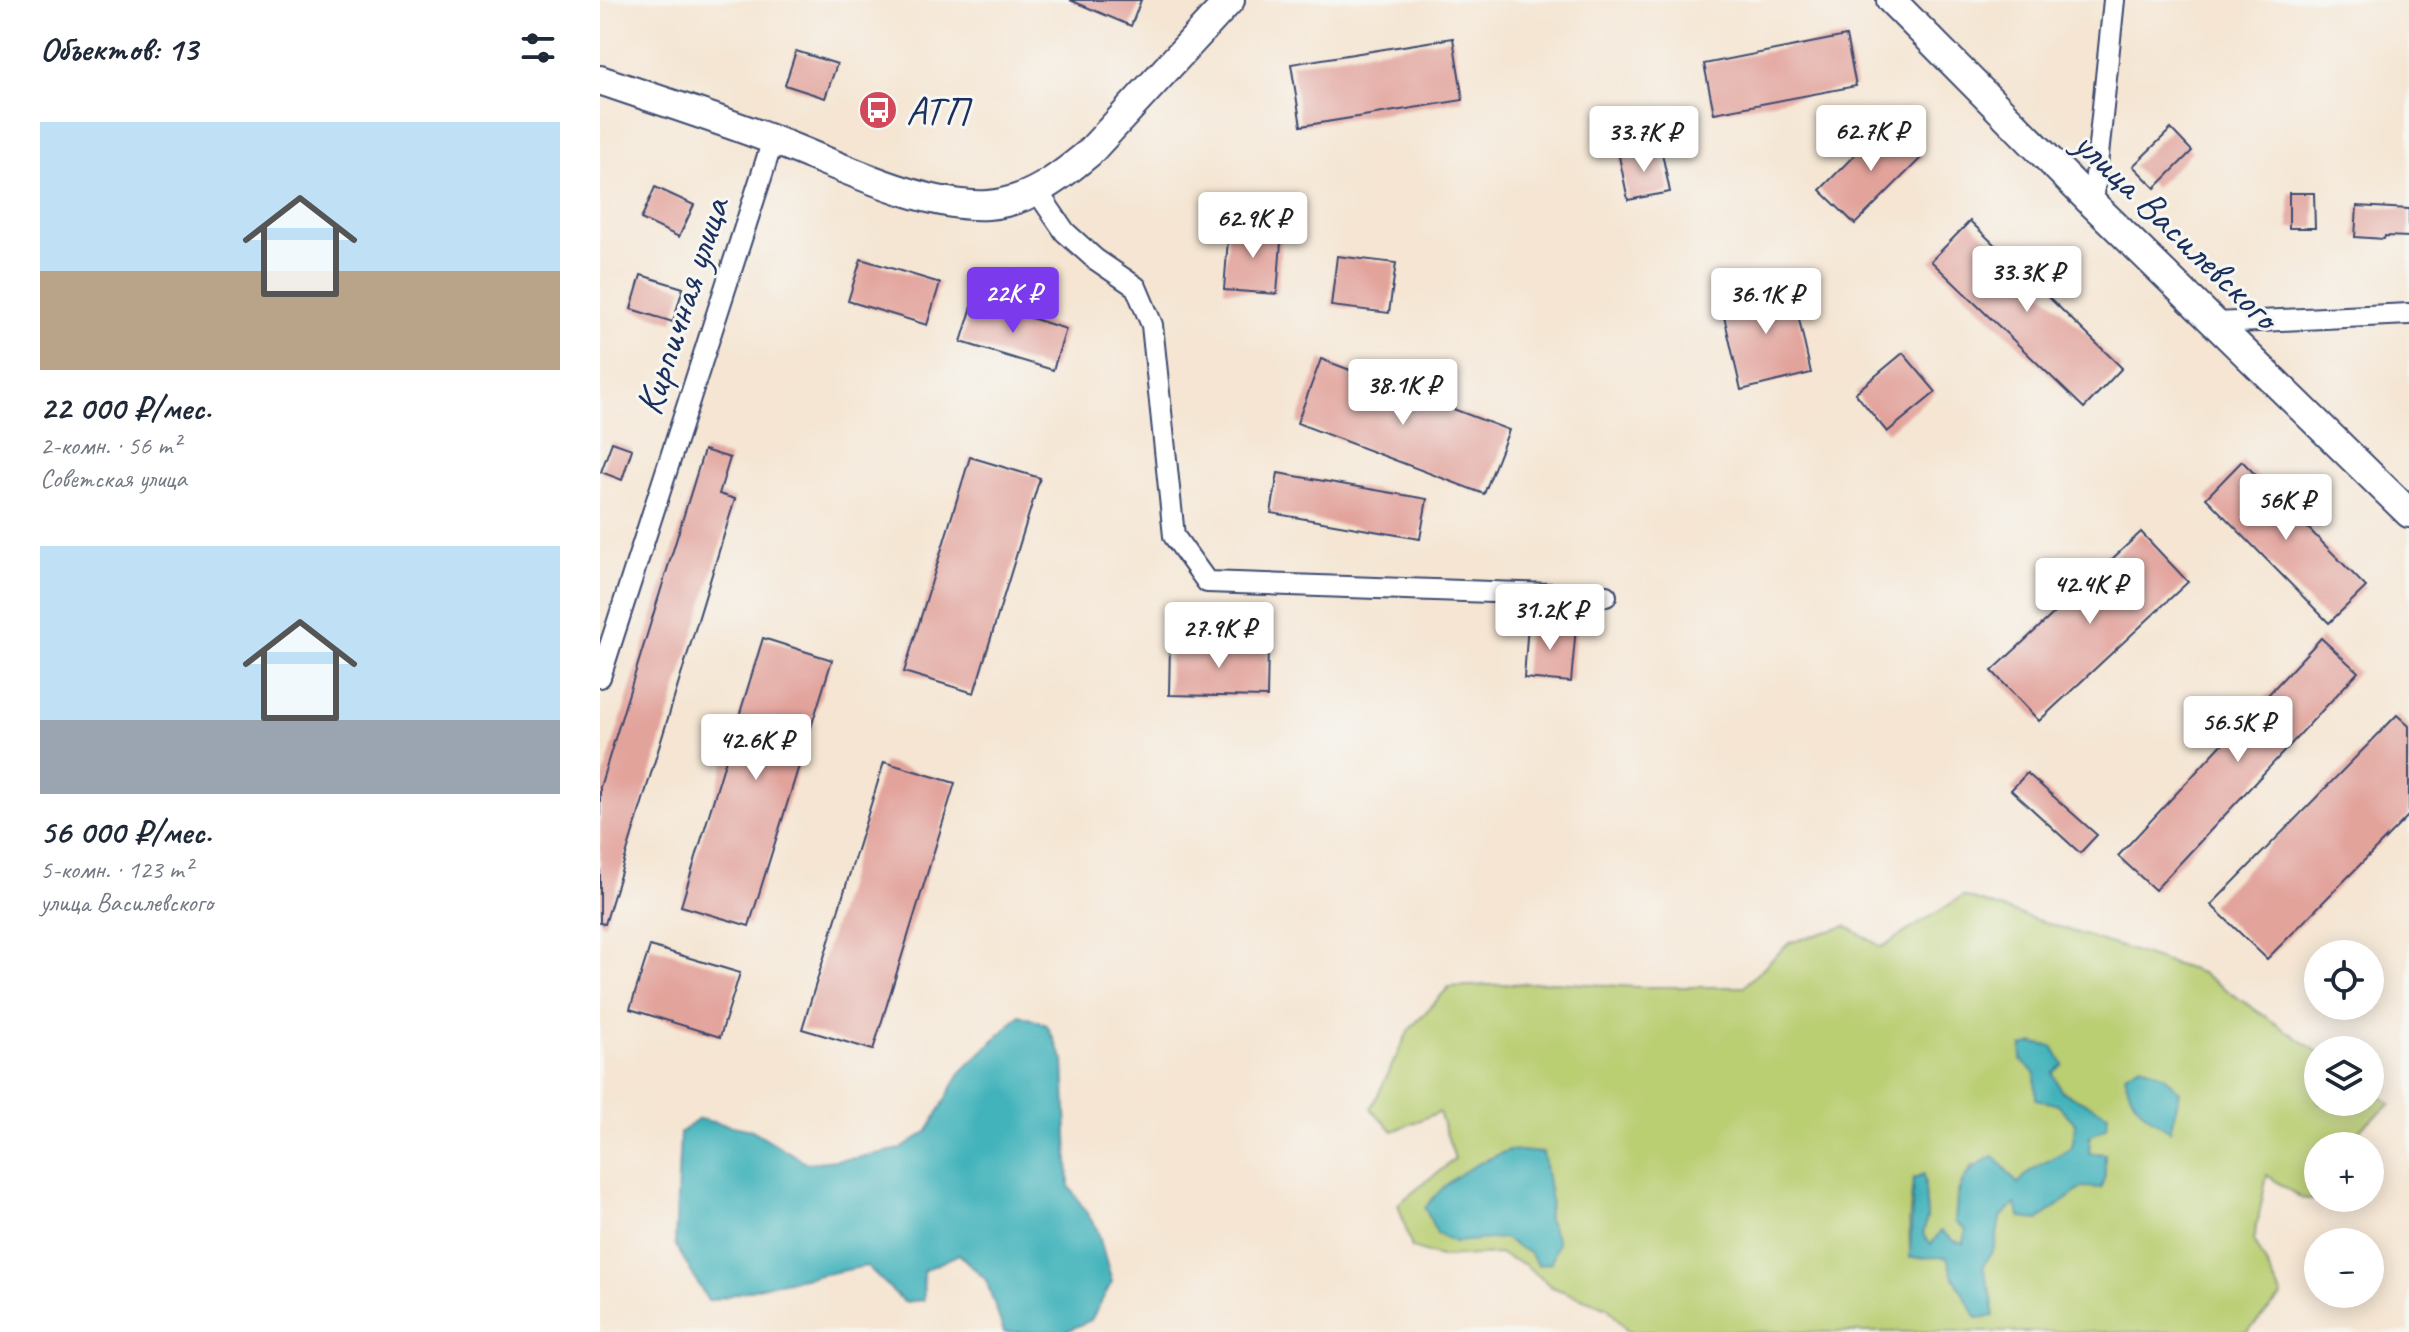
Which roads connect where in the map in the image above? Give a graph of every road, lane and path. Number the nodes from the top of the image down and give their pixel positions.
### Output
1 (1230, 0) edge
2 (1891, 0) edge
3 (2114, 0) edge
4 (600, 80) edge
5 (773, 140) junction
6 (1037, 191) junction
7 (2093, 204) junction
8 (2409, 314) edge
9 (2216, 323) junction
10 (2409, 513) edge
11 (1606, 596) dead end
12 (600, 677) edge

1 - 6 street
2 - 7 street, улица Василевского
3 - 7 street
4 - 5 street
5 - 6 street
5 - 12 street, Кирпичная улица
6 - 11 street
7 - 9 street, улица Василевского
8 - 9 street
9 - 10 street, улица Василевского

